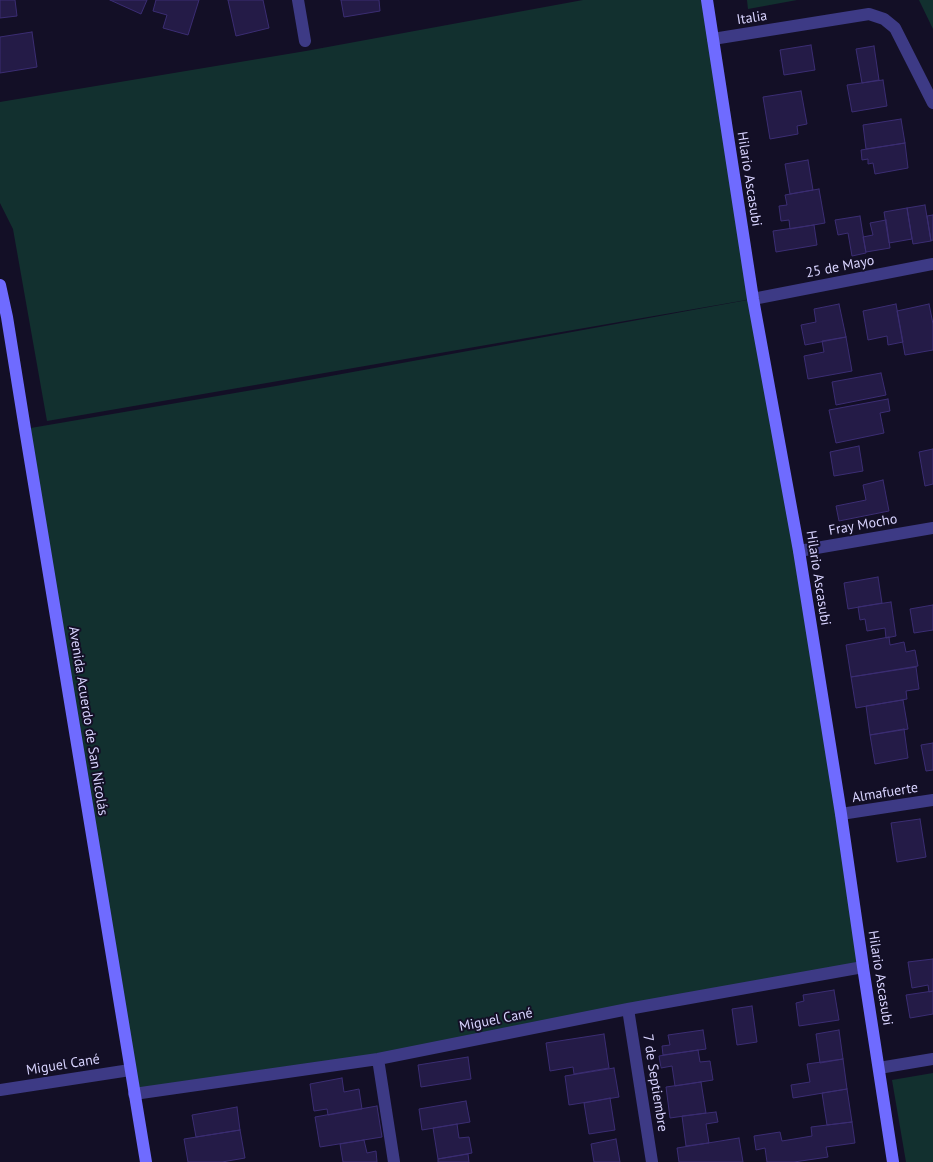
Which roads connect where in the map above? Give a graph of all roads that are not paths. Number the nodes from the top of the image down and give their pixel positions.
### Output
1 (298, 0) edge
2 (707, 0) edge
3 (713, 39) junction
4 (305, 41) dead end
5 (933, 103) edge
6 (933, 264) edge
7 (0, 285) edge
8 (753, 300) junction
9 (933, 528) edge
10 (799, 551) junction
11 (933, 800) edge
12 (841, 814) junction
13 (863, 967) junction
14 (628, 1009) junction
15 (378, 1059) junction
16 (933, 1060) edge
17 (879, 1068) junction
18 (130, 1070) junction
19 (0, 1090) edge
20 (134, 1094) junction
21 (146, 1162) edge
22 (394, 1162) edge
23 (652, 1162) edge
24 (893, 1162) edge

1 - 4 street
2 - 3 street, Hilario Ascasubi
3 - 5 street, Italia
3 - 8 street, Hilario Ascasubi
6 - 8 street, 25 de Mayo
7 - 18 street, Avenida Acuerdo de San Nicolás
8 - 10 street, Hilario Ascasubi
9 - 10 street, Fray Mocho
10 - 12 street, Hilario Ascasubi
11 - 12 street, Almafuerte
12 - 13 street, Hilario Ascasubi
13 - 14 street, Miguel Cané
13 - 17 street, Hilario Ascasubi
14 - 15 street, Miguel Cané
14 - 23 street, 7 de Septiembre
15 - 20 street, Miguel Cané
15 - 22 street
16 - 17 street
17 - 24 street, Hilario Ascasubi
18 - 19 street, Miguel Cané
18 - 20 street, Avenida Acuerdo de San Nicolás
20 - 21 street, Avenida Acuerdo de San Nicolás

